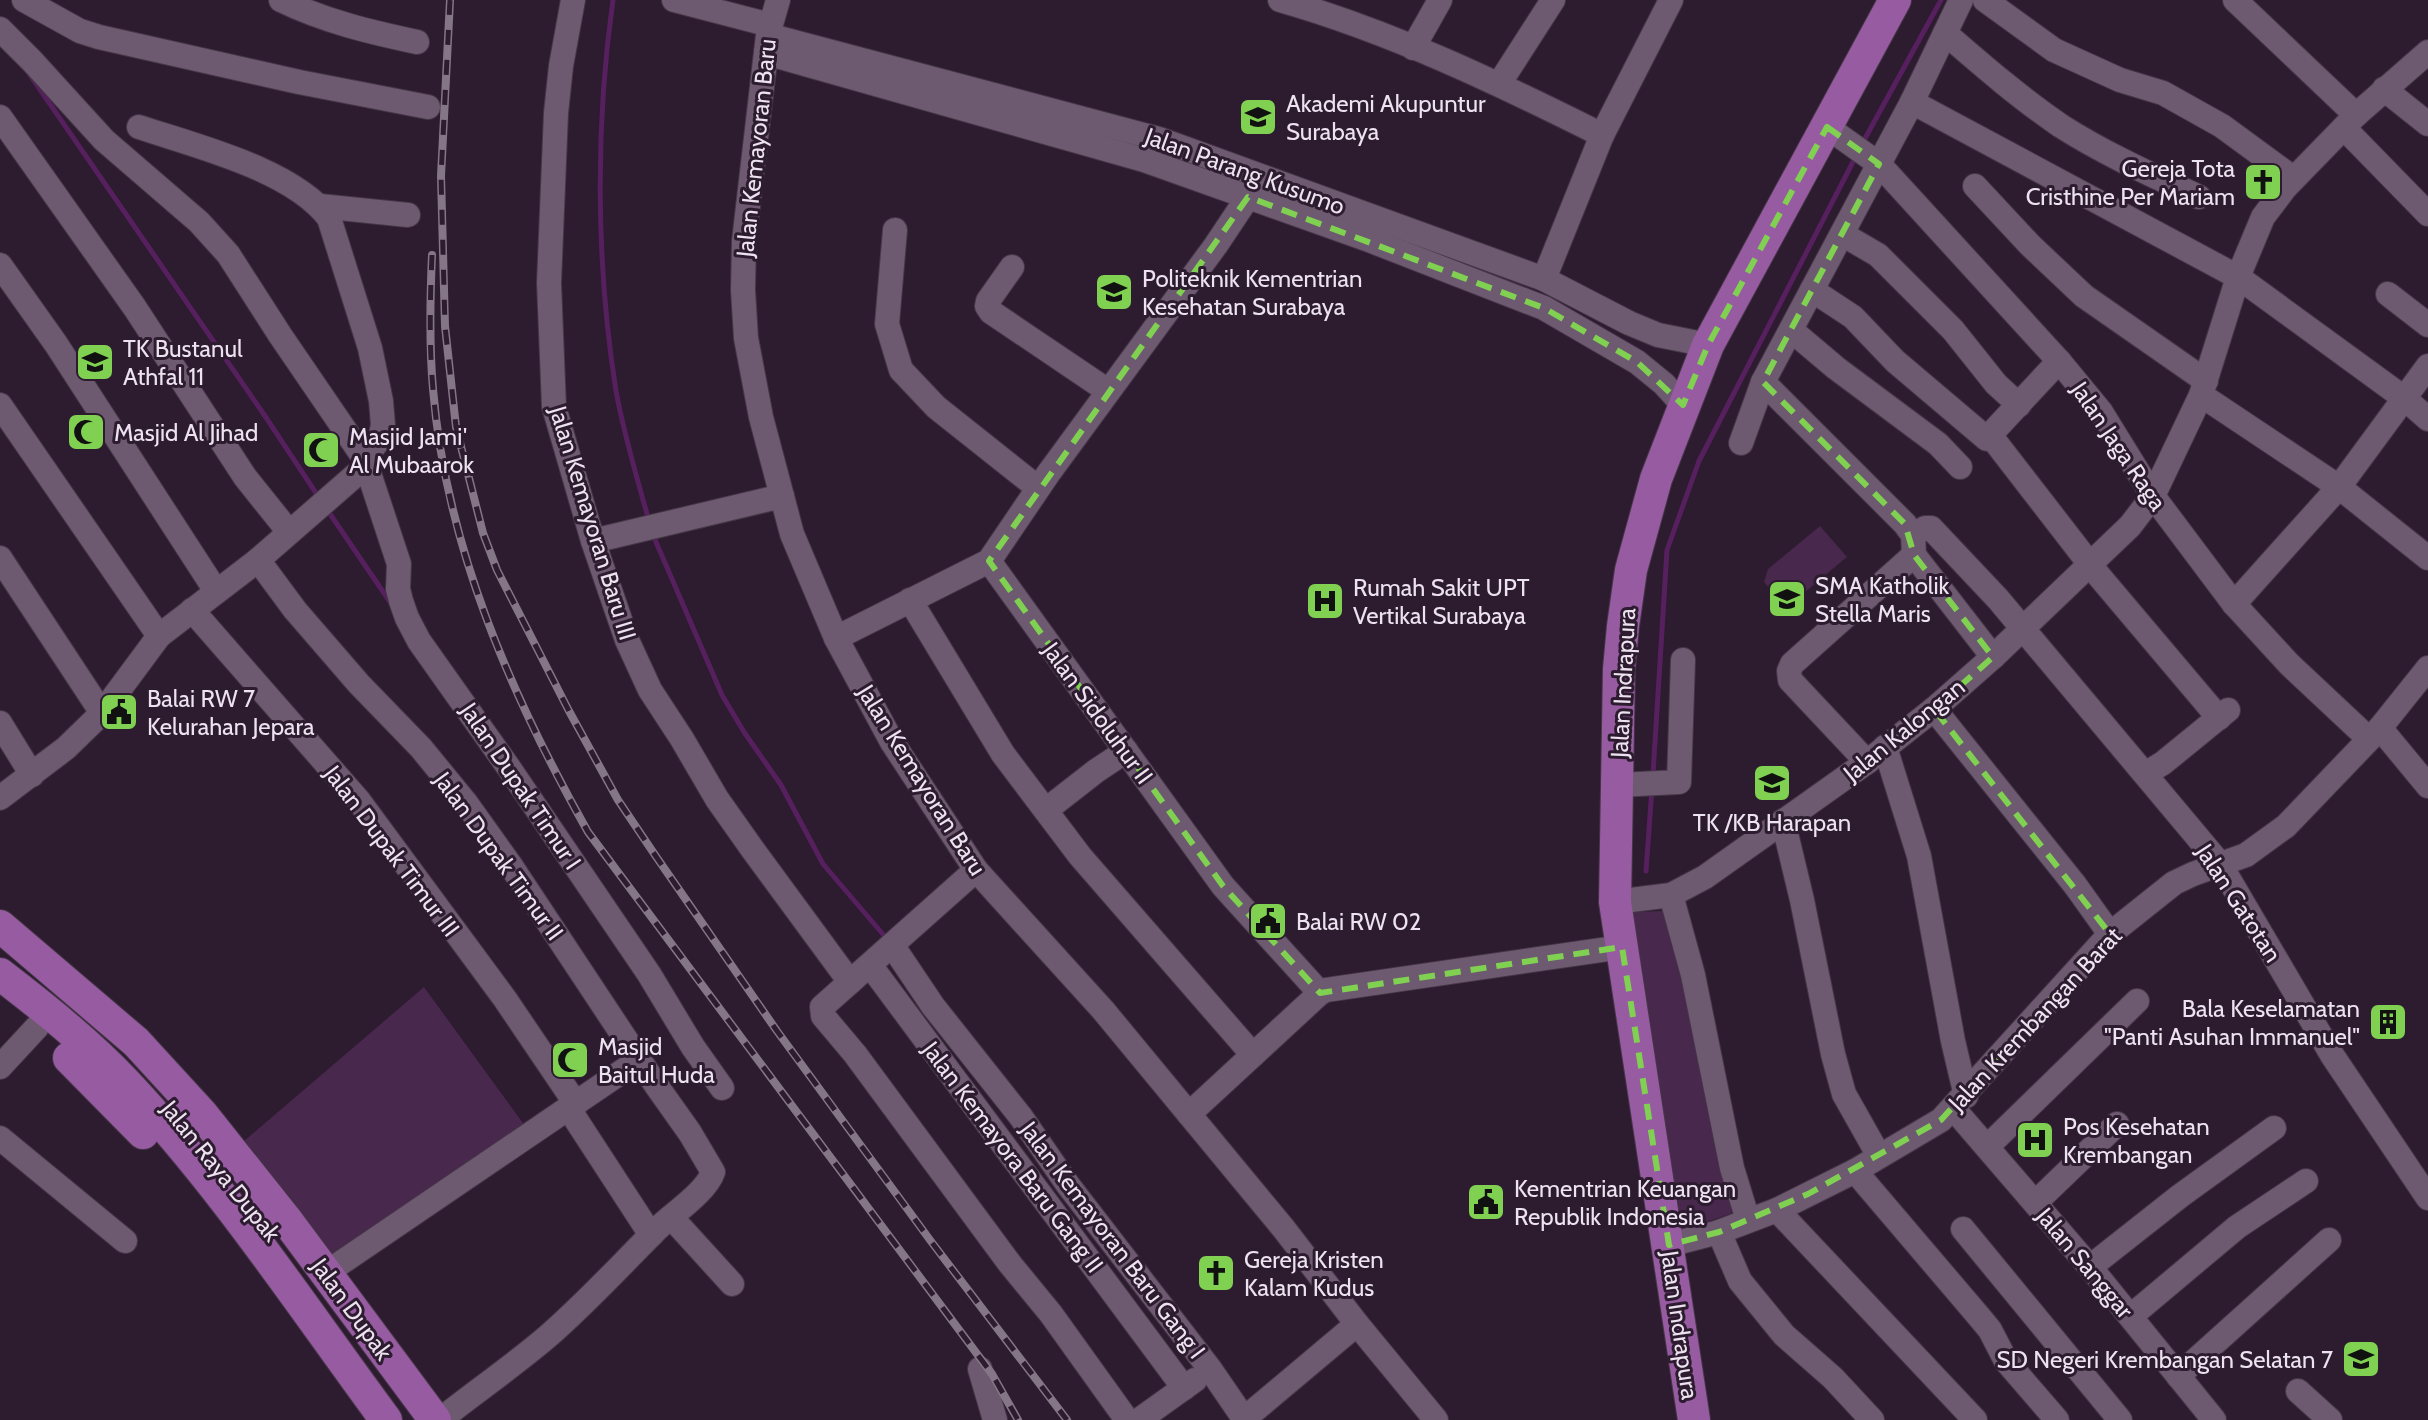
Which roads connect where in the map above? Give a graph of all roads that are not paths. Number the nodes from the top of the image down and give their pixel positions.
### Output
1 (24, 0) edge
2 (281, 0) edge
3 (573, 0) edge
4 (674, 0) edge
5 (778, 0) edge
6 (1280, 0) edge
7 (1440, 0) edge
8 (1553, 0) edge
9 (1671, 0) edge
10 (1895, 0) edge
11 (1961, 0) edge
12 (1985, 0) edge
13 (2235, 0) edge
14 (1337, 8) edge
15 (0, 29) edge
16 (1945, 33) junction
17 (768, 38) junction
18 (417, 42) dead end
19 (1413, 48) junction
20 (2428, 52) edge
21 (1499, 84) junction
22 (2384, 89) junction
23 (1912, 102) junction
24 (428, 107) dead end
25 (0, 117) edge
26 (2350, 121) junction
27 (2428, 124) edge
28 (139, 127) dead end
29 (1083, 130) junction
30 (1836, 133) junction
31 (1602, 135) junction
32 (1874, 160) junction
33 (2293, 178) junction
34 (1975, 186) dead end
35 (1248, 197) junction
36 (2199, 197) dead end
37 (320, 206) junction
38 (2428, 214) edge
39 (408, 215) dead end
40 (895, 230) dead end
41 (1374, 230) junction
42 (1842, 234) junction
43 (0, 265) edge
44 (1012, 267) dead end
45 (2238, 277) junction
46 (1544, 279) junction
47 (1812, 290) junction
48 (2388, 294) dead end
49 (2428, 325) edge
50 (1791, 330) junction
51 (1658, 335) junction
52 (1708, 345) junction
53 (2059, 361) junction
54 (2428, 366) edge
55 (1644, 368) junction
56 (1763, 382) junction
57 (2204, 388) junction
58 (1108, 391) junction
59 (2404, 398) junction
60 (0, 405) edge
61 (1683, 405) junction
62 (2019, 405) junction
63 (2428, 419) edge
64 (1988, 437) junction
65 (1741, 443) dead end
66 (365, 462) junction
67 (1960, 467) dead end
68 (2339, 487) junction
69 (1038, 488) junction
70 (782, 496) junction
71 (2153, 496) junction
72 (289, 532) junction
73 (1911, 538) junction
74 (593, 541) junction
75 (0, 558) edge
76 (2428, 558) edge
77 (258, 560) junction
78 (989, 561) junction
79 (2090, 564) junction
80 (216, 591) junction
81 (910, 600) junction
82 (2234, 604) junction
83 (192, 610) junction
84 (2022, 629) junction
85 (159, 636) junction
86 (836, 638) junction
87 (1993, 657) junction
88 (1683, 660) dead end
89 (2428, 668) edge
90 (1934, 709) junction
91 (102, 713) junction
92 (0, 723) edge
93 (2375, 733) junction
94 (1126, 751) junction
95 (1876, 755) junction
96 (2145, 774) junction
97 (32, 775) junction
98 (1634, 785) junction
99 (2428, 786) edge
100 (0, 798) edge
101 (1046, 810) junction
102 (1783, 821) junction
103 (2220, 864) junction
104 (976, 870) junction
105 (1671, 895) junction
106 (1615, 902) junction
107 (0, 926) edge
108 (2110, 934) junction
109 (892, 945) junction
110 (1622, 947) junction
111 (0, 952) edge
112 (870, 965) junction
113 (17, 977) edge
114 (850, 982) junction
115 (1320, 993) junction
116 (2137, 1001) dead end
117 (37, 1027) junction
118 (1253, 1055) junction
119 (639, 1060) junction
120 (0, 1067) edge
121 (722, 1088) dead end
122 (1959, 1102) junction
123 (572, 1106) junction
124 (1189, 1114) junction
125 (2117, 1124) dead end
126 (2274, 1128) dead end
127 (0, 1138) edge
128 (1987, 1147) junction
129 (1879, 1156) junction
130 (190, 1170) junction
131 (1855, 1171) junction
132 (2306, 1181) dead end
133 (2428, 1198) edge
134 (2035, 1203) junction
135 (1777, 1210) junction
136 (671, 1217) junction
137 (1748, 1220) junction
138 (1963, 1229) dead end
139 (1719, 1232) junction
140 (651, 1235) junction
141 (2329, 1240) dead end
142 (125, 1241) dead end
143 (1669, 1245) junction
144 (2090, 1267) junction
145 (326, 1273) junction
146 (732, 1284) dead end
147 (2131, 1316) junction
148 (1357, 1324) junction
149 (980, 1369) dead end
150 (1210, 1369) junction
151 (344, 1376) junction
152 (2178, 1376) junction
153 (1184, 1388) junction
154 (2298, 1391) dead end
155 (1244, 1419) edge
156 (365, 1420) edge
157 (386, 1420) edge
158 (409, 1420) edge
159 (438, 1420) edge
160 (995, 1420) edge
161 (1127, 1420) edge
162 (1139, 1420) edge
163 (1436, 1420) edge
164 (1694, 1420) edge
165 (1872, 1420) edge
166 (1975, 1420) edge
167 (2057, 1420) edge
168 (2120, 1420) edge
169 (2214, 1420) edge
170 (2330, 1420) edge

1 - 24 street
2 - 18 street
3 - 74 street, Jalan Kemayoran Baru III
4 - 17 street, Jalan Parang Kusumo
5 - 17 street, Jalan Kemayoran Baru
6 - 14 street
7 - 19 street
8 - 21 street
9 - 31 street
10 - 30 main road, Jalan Indrapura
11 - 16 street
12 - 33 street
13 - 26 street
14 - 19 street
15 - 66 street, Jalan Dupak Timur I
16 - 23 street
16 - 36 street
17 - 29 street, Jalan Parang Kusumo
17 - 70 street, Jalan Kemayoran Baru
19 - 21 street
20 - 22 street, Jalan Kalongan
21 - 31 street
22 - 26 street, Jalan Kalongan
22 - 27 street
23 - 32 street
23 - 45 street
25 - 72 street
26 - 33 street, Jalan Kalongan
26 - 38 street
28 - 37 street
29 - 35 street, Jalan Parang Kusumo
29 - 41 street, Jalan Parang Kusumo
30 - 32 street, Jalan Jaga Raga
30 - 52 main road, Jalan Indrapura
31 - 46 street
32 - 42 street
32 - 53 street, Jalan Jaga Raga
33 - 45 street, Jalan Kalongan
34 - 57 street
35 - 41 street, Jalan Parang Kusumo
35 - 58 street
37 - 39 street
37 - 66 street
40 - 69 street
41 - 46 street, Jalan Parang Kusumo
41 - 55 street, Jalan Parang Kusumo
42 - 47 street
42 - 62 street
43 - 80 street
44 - 58 street
45 - 57 street, Jalan Kalongan
45 - 59 street
46 - 51 street, Jalan Parang Kusumo
47 - 50 street
47 - 64 street
48 - 49 street
50 - 56 street
50 - 67 street
51 - 52 street, Jalan Parang Kusumo
51 - 55 street
52 - 61 main road, Jalan Indrapura
53 - 62 street
53 - 71 street, Jalan Jaga Raga
54 - 59 street
55 - 61 street, Jalan Parang Kusumo
56 - 65 street
56 - 73 street
57 - 68 street
57 - 71 street, Jalan Kalongan
58 - 69 street
59 - 63 street
59 - 68 street
60 - 85 street
61 - 98 main road, Jalan Indrapura
62 - 64 street
64 - 79 street
66 - 72 street
66 - 121 street, Jalan Dupak Timur I
68 - 76 street
68 - 82 street
69 - 78 street
70 - 74 street
70 - 86 street, Jalan Kemayoran Baru
71 - 79 street, Jalan Kalongan
71 - 82 street, Jalan Jaga Raga
72 - 77 street
73 - 84 street, Jalan Gatotan
73 - 87 street
73 - 95 street
74 - 114 street, Jalan Kemayoran Baru III
75 - 91 street
77 - 80 street
77 - 119 street, Jalan Dupak Timur II
78 - 81 street
78 - 94 street, Jalan Sidoluhur II
79 - 84 street, Jalan Kalongan
79 - 96 street
80 - 83 street
81 - 86 street
81 - 101 street
82 - 93 street, Jalan Jaga Raga
83 - 85 street
83 - 123 street, Jalan Dupak Timur III
84 - 87 street, Jalan Kalongan
84 - 96 street, Jalan Gatotan
85 - 91 street
86 - 104 street, Jalan Kemayoran Baru
87 - 90 street, Jalan Kalongan
88 - 98 street
89 - 93 street, Jalan Krembangan Barat
90 - 95 street, Jalan Kalongan
90 - 108 street
91 - 97 street
92 - 97 street
93 - 99 street, Jalan Jaga Raga
93 - 103 street, Jalan Krembangan Barat
94 - 101 street
94 - 115 street, Jalan Sidoluhur II
95 - 102 street, Jalan Kalongan
95 - 122 street
96 - 103 street, Jalan Gatotan
97 - 100 street
98 - 106 main road, Jalan Indrapura
101 - 118 street
102 - 105 street, Jalan Kalongan
102 - 129 street
103 - 108 street, Jalan Krembangan Barat
103 - 133 street, Jalan Gatotan
104 - 109 street
104 - 124 street, Jalan Kemayoran Baru
105 - 106 street, Jalan Kalongan
105 - 137 street
106 - 110 main road, Jalan Indrapura
107 - 113 main road, Jalan Dupak
108 - 122 street, Jalan Krembangan Barat
109 - 112 street
109 - 150 street, Jalan Kemayoran Baru Gang I
110 - 115 street
110 - 143 main road, Jalan Indrapura
111 - 113 main road, Jalan Raya Dupak
112 - 114 street
112 - 153 street, Jalan Kemayora Baru Gang II
113 - 117 main road, Jalan Dupak
113 - 130 main road, Jalan Raya Dupak
113 - 145 main road, Jalan Dupak
113 - 158 main road, Jalan Raya Dupak
114 - 161 street
115 - 118 street
116 - 128 street
117 - 120 street
117 - 130 main road, Jalan Dupak
118 - 124 street
119 - 123 street
119 - 136 street, Jalan Dupak Timur II
122 - 128 street, Jalan Sanggar
122 - 129 street, Jalan Krembangan Barat
123 - 140 street, Jalan Dupak Timur III
123 - 145 street
124 - 148 street, Jalan Kemayoran Baru
125 - 134 street
126 - 144 street
127 - 142 street
128 - 134 street, Jalan Sanggar
129 - 131 street, Jalan Krembangan Barat
130 - 151 main road, Jalan Raya Dupak
131 - 135 street, Jalan Krembangan Barat
131 - 167 street
132 - 147 street
134 - 144 street, Jalan Sanggar
135 - 137 street, Jalan Krembangan Barat
135 - 166 street
136 - 140 street
136 - 146 street
137 - 139 street, Jalan Krembangan Barat
138 - 168 street
139 - 143 street, Jalan Krembangan Barat
139 - 165 street
140 - 159 street
141 - 152 street
143 - 164 main road, Jalan Indrapura
144 - 147 street, Jalan Sanggar
145 - 159 main road, Jalan Dupak
147 - 152 street, Jalan Sanggar
148 - 155 street, Jalan Kemayoran Baru Gang I
148 - 163 street, Jalan Kemayoran Baru
149 - 160 street
150 - 153 street
150 - 155 street, Jalan Kemayoran Baru Gang I
151 - 156 main road
151 - 157 main road, Jalan Raya Dupak
152 - 169 street, Jalan Sanggar
153 - 162 street
154 - 170 street

